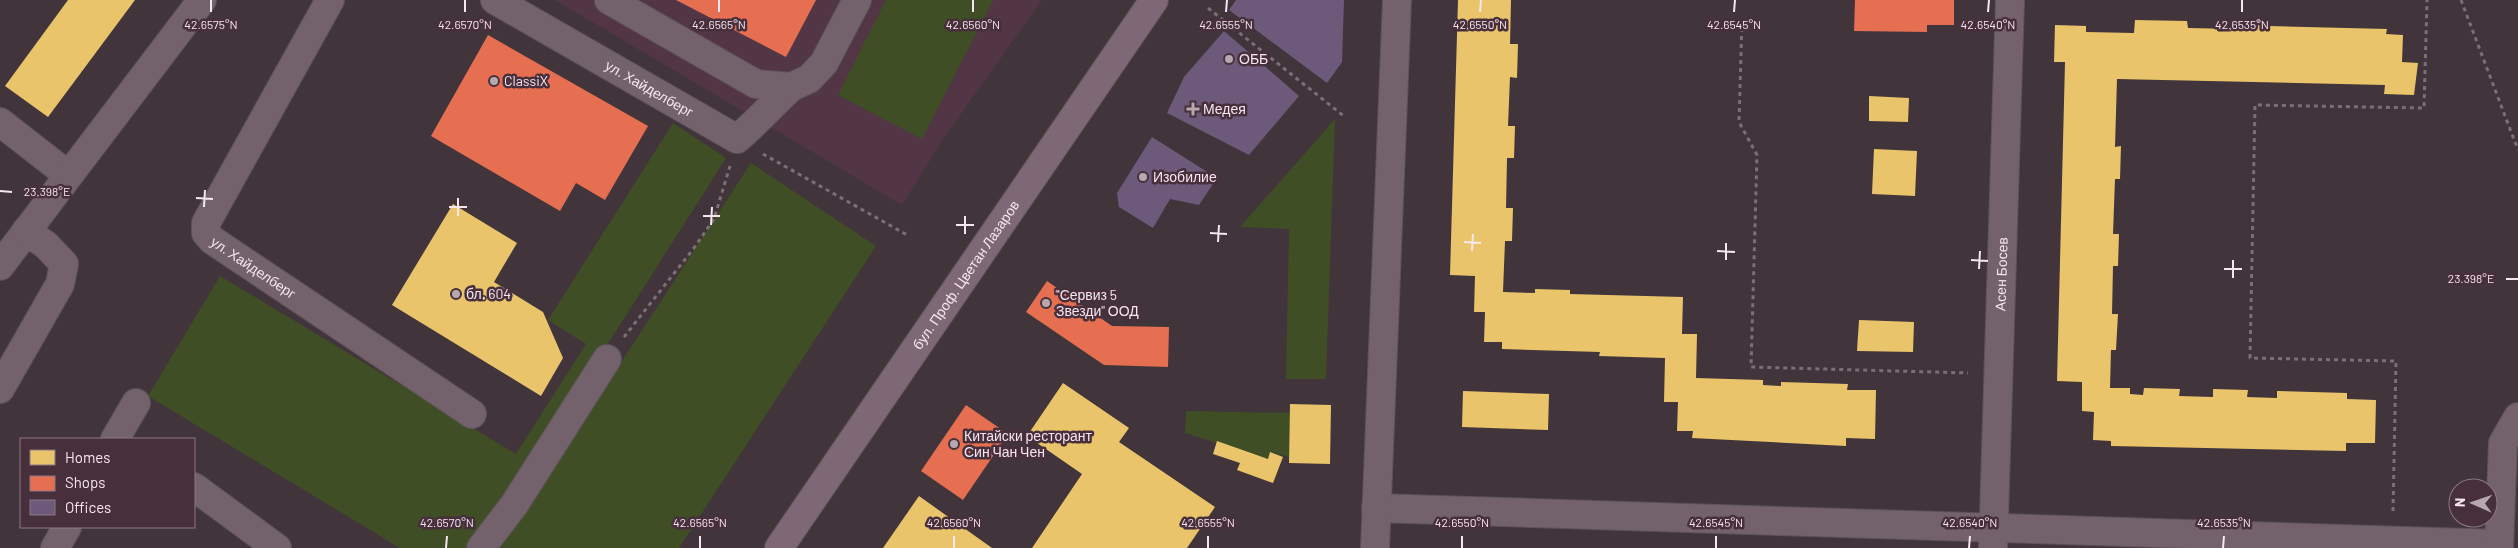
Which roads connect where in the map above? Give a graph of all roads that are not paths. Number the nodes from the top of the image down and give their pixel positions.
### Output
1 (202, 0) edge
2 (330, 0) edge
3 (495, 0) edge
4 (609, 0) edge
5 (857, 0) edge
6 (1154, 0) edge
7 (1397, 0) edge
8 (2010, 0) edge
9 (791, 87) junction
10 (0, 122) edge
11 (68, 176) junction
12 (26, 231) junction
13 (0, 266) edge
14 (607, 359) road end
15 (0, 389) edge
16 (136, 403) dead end
17 (472, 414) dead end
18 (2518, 418) edge
19 (121, 437) edge
20 (195, 488) edge
21 (1376, 508) junction
22 (65, 528) edge
23 (1994, 538) edge
24 (2499, 546) edge
25 (55, 548) edge
26 (277, 548) edge
27 (481, 548) edge
28 (779, 548) edge
29 (1375, 548) edge

1 - 11 street
2 - 17 street, ул. Хайделберг
3 - 9 street, ул. Хайделберг
4 - 9 street
5 - 9 street
6 - 28 main road, бул. Проф. Цветан Лазаров
7 - 21 street
8 - 23 street, Асен Босев
10 - 11 street
11 - 12 street
12 - 13 street
12 - 15 street
14 - 27 street
16 - 19 street
18 - 24 street
20 - 26 street
21 - 23 street
21 - 29 street
22 - 25 street
23 - 24 street

